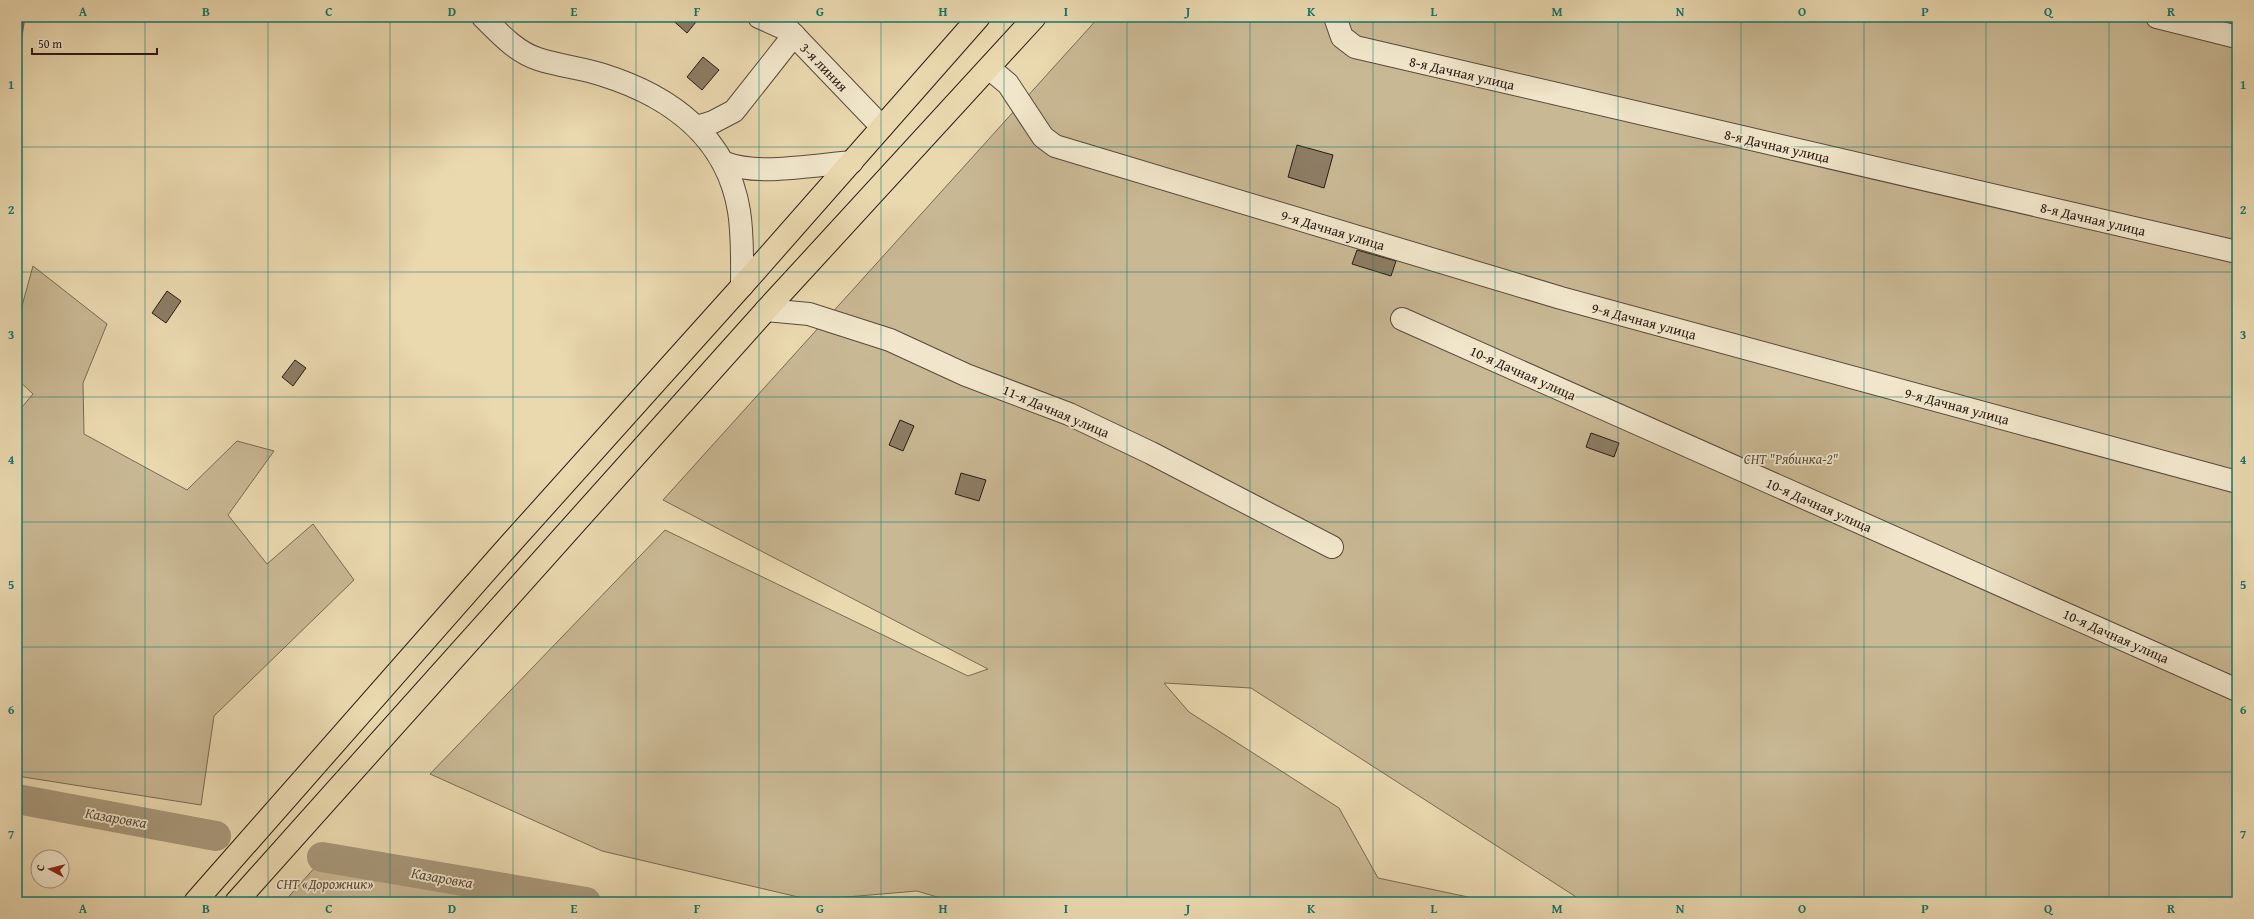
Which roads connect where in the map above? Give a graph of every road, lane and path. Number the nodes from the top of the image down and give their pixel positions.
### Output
1 (483, 17) edge
2 (759, 17) edge
3 (978, 17) edge
4 (1035, 17) edge
5 (1334, 17) edge
6 (2157, 17) edge
7 (794, 35) junction
8 (2237, 37) edge
9 (989, 68) junction
10 (697, 127) junction
11 (882, 127) junction
12 (852, 162) junction
13 (725, 163) junction
14 (2237, 252) edge
15 (742, 286) junction
16 (766, 310) junction
17 (1402, 319) dead end
18 (2237, 482) edge
19 (1332, 547) dead end
20 (2237, 690) edge
21 (195, 902) edge
22 (236, 902) edge

1 - 10 street
2 - 7 street, 3-я линия
3 - 11 highway
4 - 9 highway
5 - 14 street, 8-я Дачная улица
6 - 8 street
7 - 10 street
7 - 11 street, 3-я линия
9 - 16 highway
9 - 18 street, 9-я Дачная улица
10 - 13 street
11 - 12 highway
12 - 13 street
12 - 15 highway
13 - 15 street
15 - 21 highway
16 - 19 street, 11-я Дачная улица
16 - 22 highway
17 - 20 street, 10-я Дачная улица

